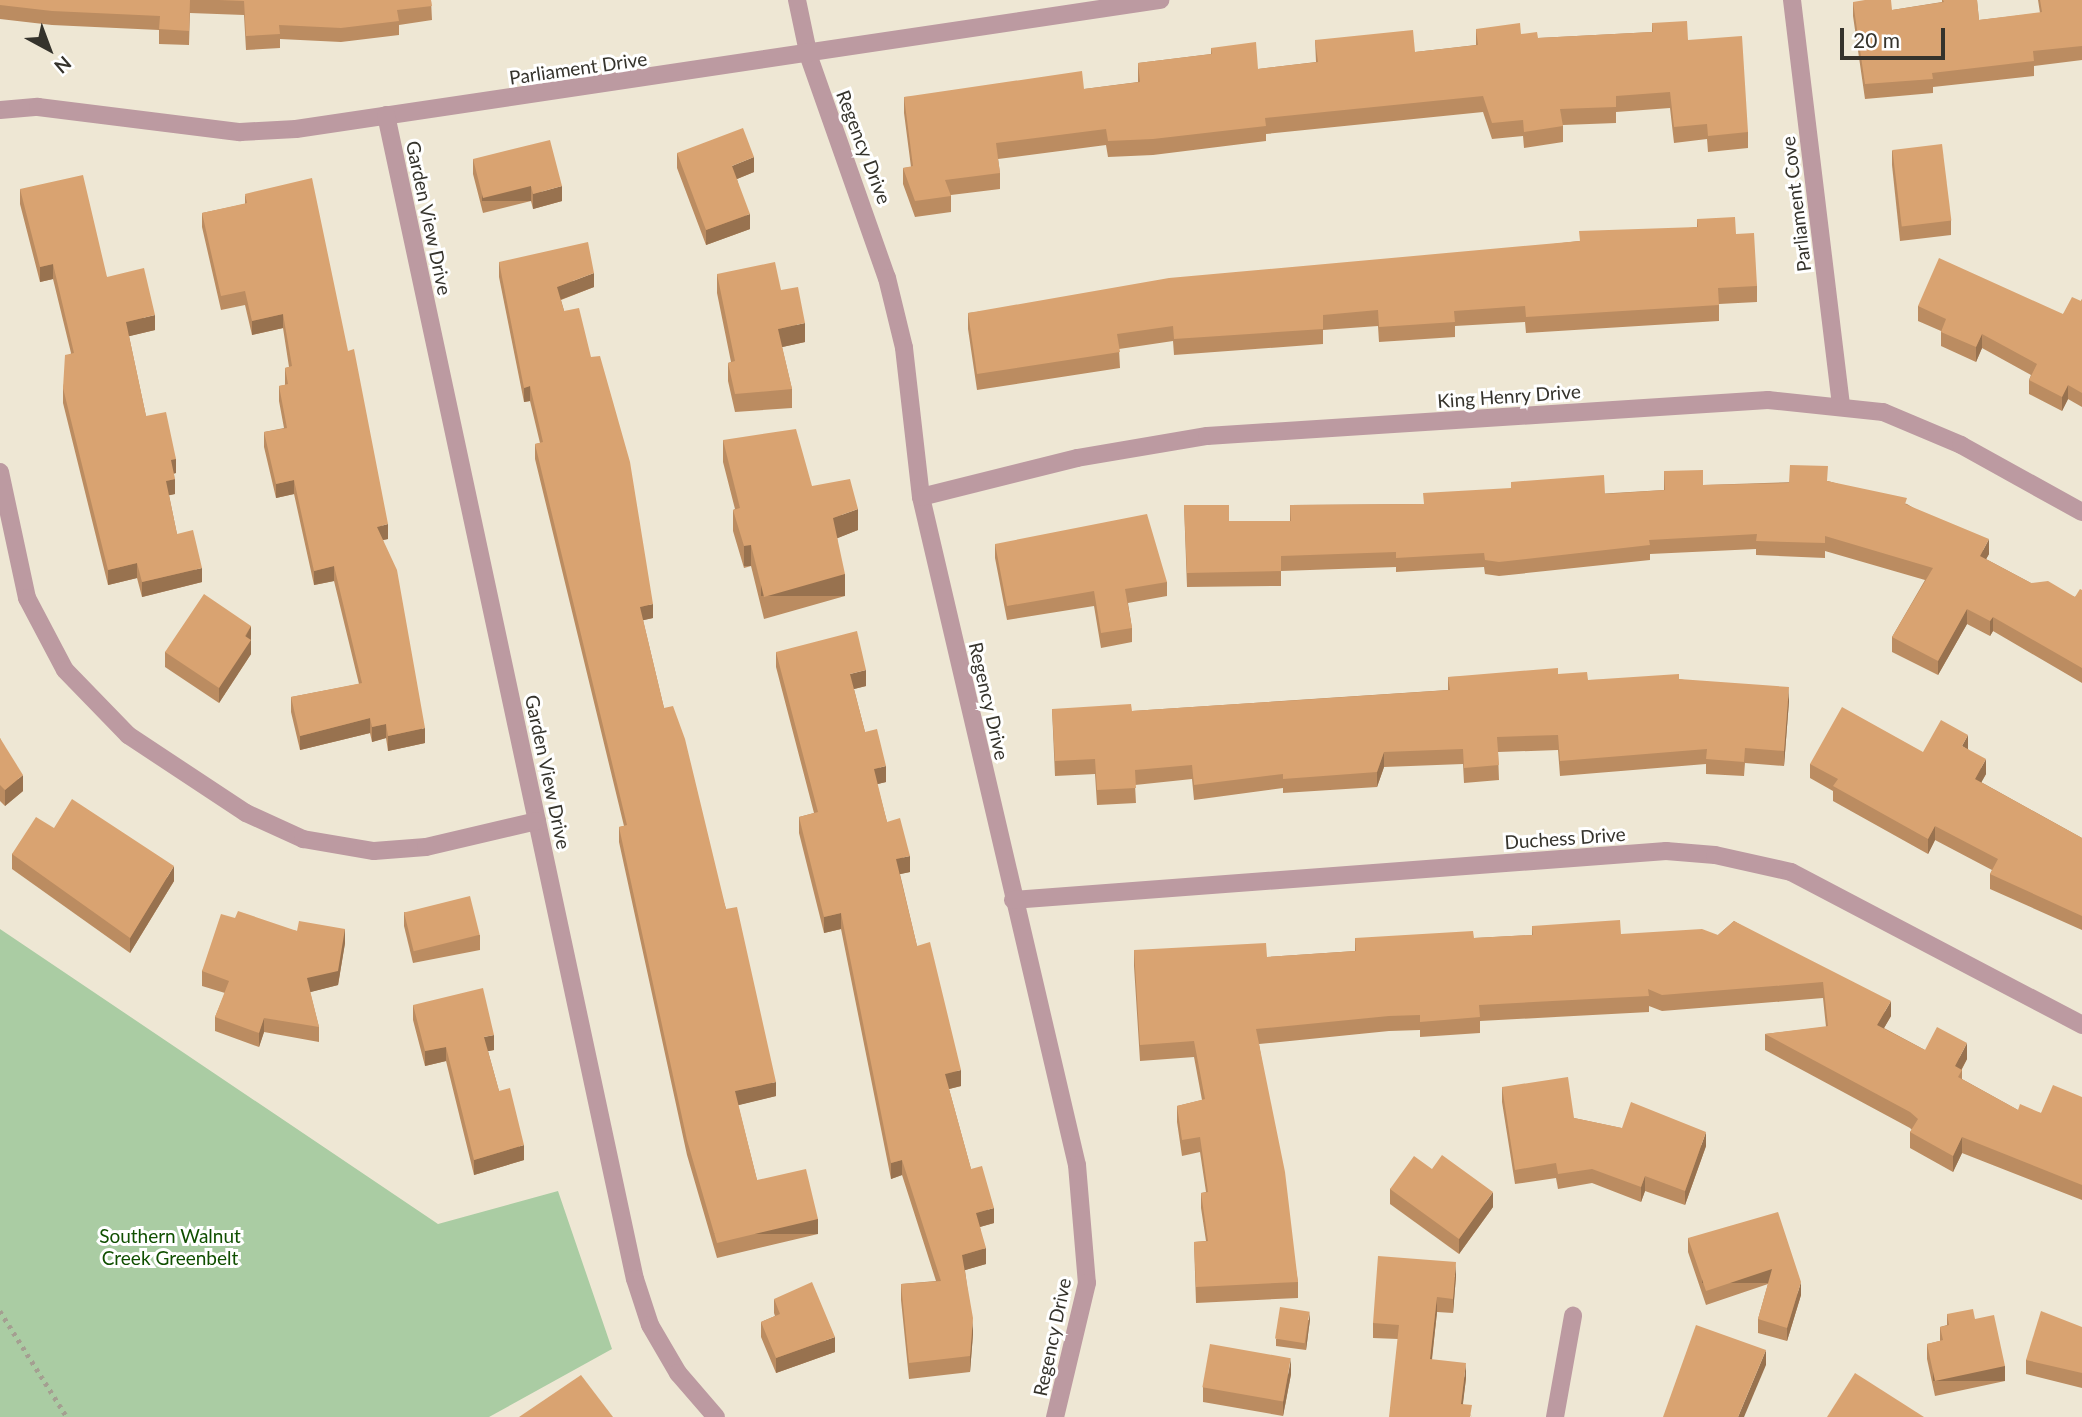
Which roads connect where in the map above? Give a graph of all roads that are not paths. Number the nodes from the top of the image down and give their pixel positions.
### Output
1 (797, 0) edge
2 (1160, 0) edge
3 (1792, 0) edge
4 (808, 57) junction
5 (0, 110) edge
6 (386, 115) junction
7 (1841, 404) junction
8 (0, 472) edge
9 (921, 497) junction
10 (2082, 512) edge
11 (537, 821) junction
12 (1013, 900) junction
13 (2082, 1026) edge
14 (1573, 1316) dead end
15 (716, 1417) edge
16 (1055, 1417) edge
17 (1555, 1417) edge

1 - 4 street, Regency Drive
2 - 4 street, Parliament Drive
3 - 7 street, Parliament Cove
4 - 6 street, Parliament Drive
4 - 9 street, Regency Drive
5 - 6 street, Parliament Drive
6 - 11 street, Garden View Drive
7 - 9 street, King Henry Drive
7 - 10 street, King Henry Drive
8 - 11 street
9 - 12 street, Regency Drive
11 - 15 street, Garden View Drive
12 - 13 street, Duchess Drive
12 - 16 street, Regency Drive
14 - 17 street

